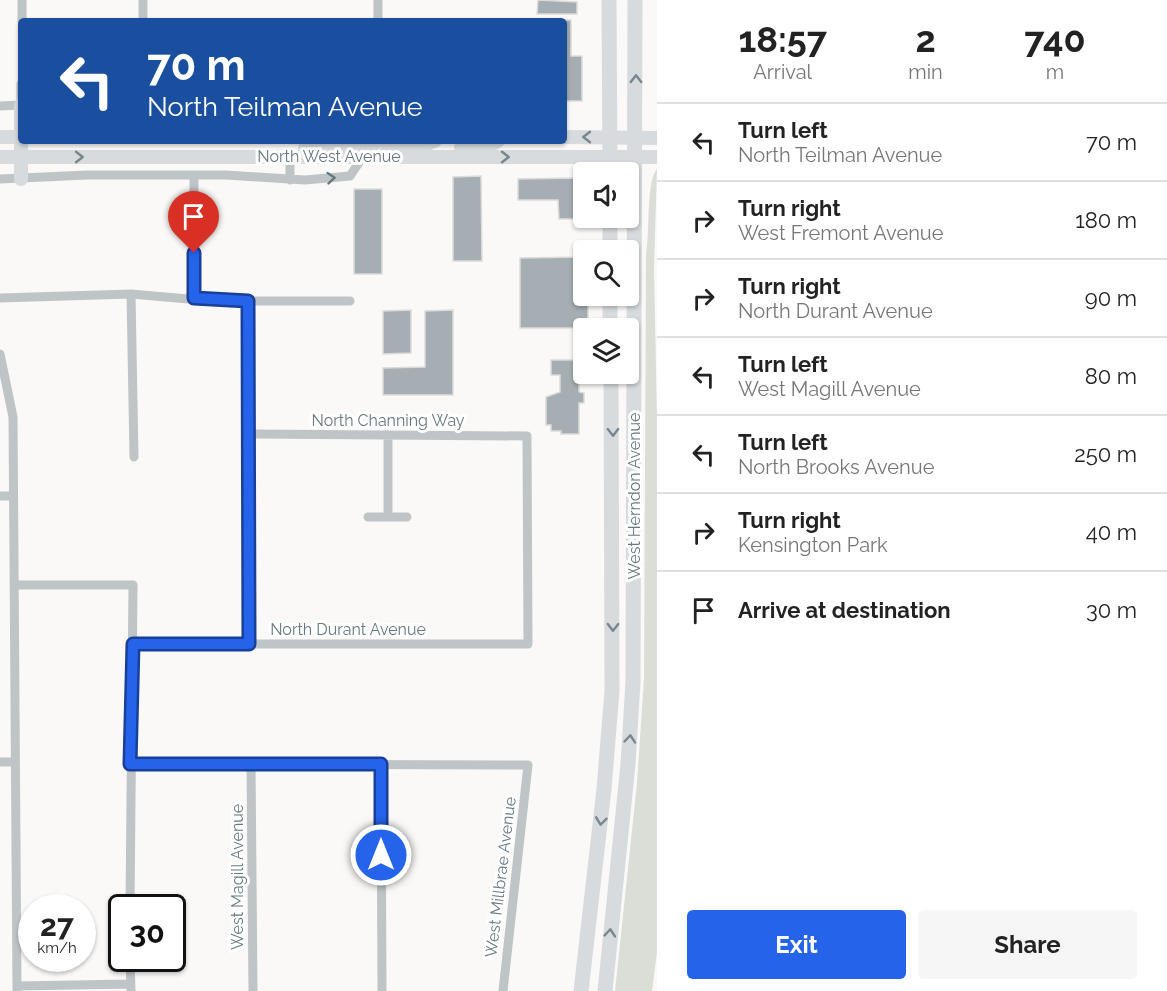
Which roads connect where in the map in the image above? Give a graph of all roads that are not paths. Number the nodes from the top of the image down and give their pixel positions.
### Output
1 (22, 0) edge
2 (143, 0) edge
3 (378, 0) edge
4 (609, 0) edge
5 (635, 0) edge
6 (22, 18) edge
7 (143, 18) edge
8 (378, 18) edge
9 (18, 105) edge
10 (0, 106) edge
11 (0, 136) edge
12 (18, 137) edge
13 (567, 137) edge
14 (610, 137) junction
15 (636, 138) junction
16 (657, 138) edge
17 (21, 144) edge
18 (374, 144) edge
19 (427, 144) edge
20 (488, 144) edge
21 (290, 156) junction
22 (384, 156) junction
23 (422, 156) junction
24 (0, 157) edge
25 (20, 157) junction
26 (362, 158) junction
27 (636, 158) junction
28 (657, 158) edge
29 (610, 162) edge
30 (621, 162) edge
31 (573, 163) edge
32 (194, 175) junction
33 (0, 179) edge
34 (21, 180) junction
35 (290, 180) junction
36 (131, 294) junction
37 (0, 298) edge
38 (194, 298) junction
39 (248, 301) junction
40 (350, 301) dead end
41 (0, 354) edge
42 (611, 384) edge
43 (248, 434) junction
44 (388, 435) junction
45 (134, 457) dead end
46 (0, 496) edge
47 (13, 496) junction
48 (368, 517) dead end
49 (388, 517) junction
50 (407, 517) dead end
51 (14, 585) junction
52 (133, 644) junction
53 (249, 644) junction
54 (528, 644) joint
55 (0, 762) edge
56 (14, 762) junction
57 (130, 764) junction
58 (251, 764) junction
59 (381, 764) junction
60 (130, 894) edge
61 (130, 972) edge
62 (130, 988) edge
63 (17, 989) edge
64 (253, 991) edge
65 (382, 991) edge
66 (503, 991) edge
67 (581, 991) edge
68 (604, 991) edge

1 - 6 street
2 - 7 street
3 - 8 street
4 - 14 main road
15 -> 5 main road, West Herndon Avenue
9 - 10 street
11 - 12 main road
14 -> 13 main road
14 - 15 main road
14 - 29 main road
15 - 16 main road
15 - 27 main road, West Herndon Avenue
17 - 25 main road
18 - 21 main road
19 - 22 main road
20 - 23 main road
25 -> 21 main road, North West Avenue
21 - 26 main road, North West Avenue
21 - 35 street
22 - 23 main road, North West Avenue
22 - 26 main road, North West Avenue
23 -> 31 main road, North West Avenue
24 - 25 main road, North West Avenue
25 - 34 main road
35 -> 26 street
27 - 28 main road, North West Avenue
27 - 30 main road, North West Avenue
68 -> 27 main road, West Herndon Avenue
32 - 34 street
32 - 35 street
32 - 38 street
33 - 34 street
36 - 37 street
36 - 38 street
36 - 45 street
38 - 39 street
39 - 40 street
39 - 43 street
41 - 47 street
42 -> 67 main road, West Herndon Avenue
43 - 44 street, North Channing Way
43 - 53 street
44 - 49 street
44 - 54 street, North Channing Way
46 - 47 street
47 - 51 street
48 - 49 street
49 - 50 street
51 - 52 street
51 - 56 street
52 - 53 street, North Durant Avenue
52 - 57 street
53 - 54 street, North Durant Avenue
55 - 56 street
56 - 63 street
57 - 58 street
57 - 60 street
58 - 59 street
58 - 64 street, West Magill Avenue
59 - 65 street
59 - 66 street, West Millbrae Avenue
61 - 62 street
62 - 63 street

